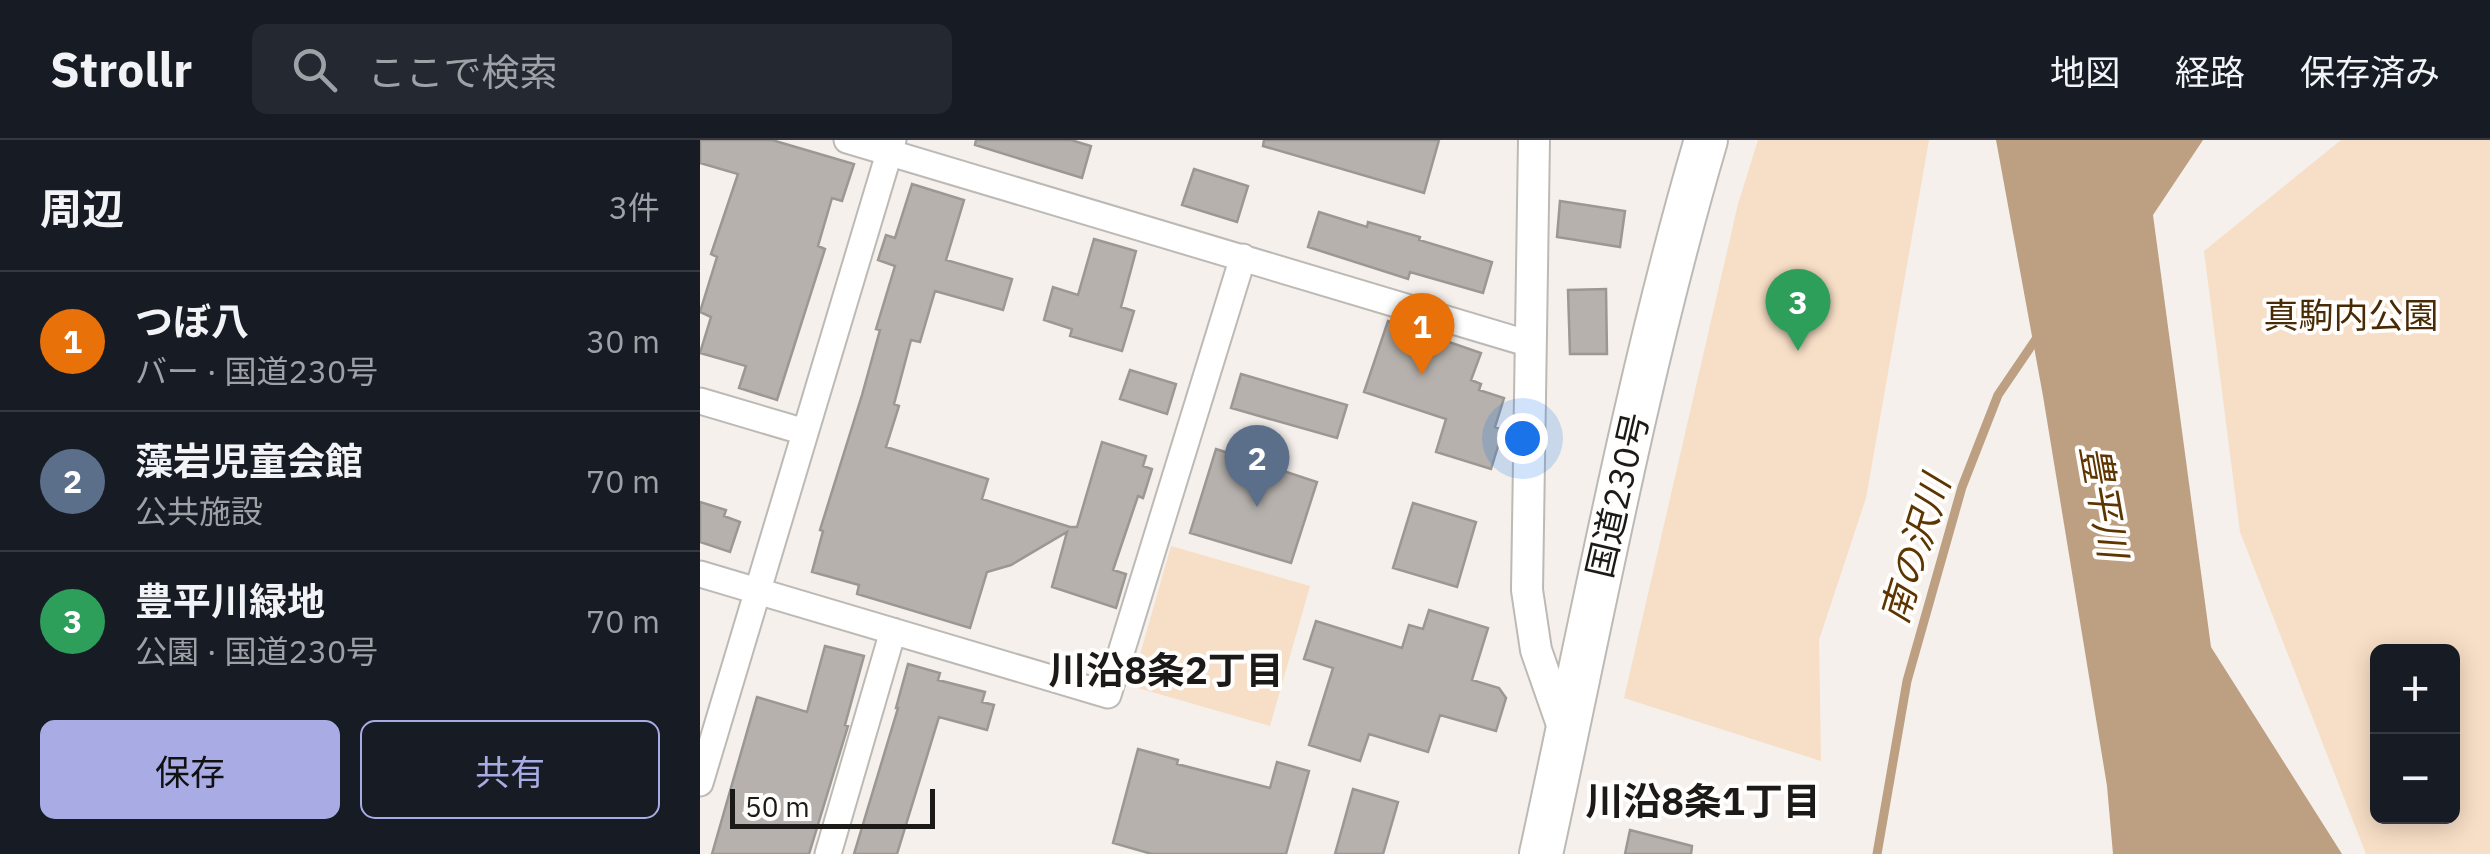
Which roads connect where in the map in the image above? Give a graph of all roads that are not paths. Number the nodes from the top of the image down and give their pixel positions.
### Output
1 (848, 140) edge
2 (1534, 140) edge
3 (1706, 140) edge
4 (891, 146) edge
5 (1242, 257) junction
6 (1530, 344) junction
7 (700, 401) edge
8 (805, 432) junction
9 (700, 574) edge
10 (758, 590) junction
11 (894, 631) junction
12 (1566, 736) junction
13 (700, 783) edge
14 (828, 854) edge
15 (1541, 854) edge

1 - 4 street
2 - 6 street
3 - 12 highway, 国道230号
4 - 5 street
4 - 8 street
5 - 6 street
5 - 11 street
6 - 12 street
7 - 8 street
8 - 10 street
9 - 10 street
10 - 11 street
10 - 13 street
11 - 14 street
12 - 15 highway, 国道230号

